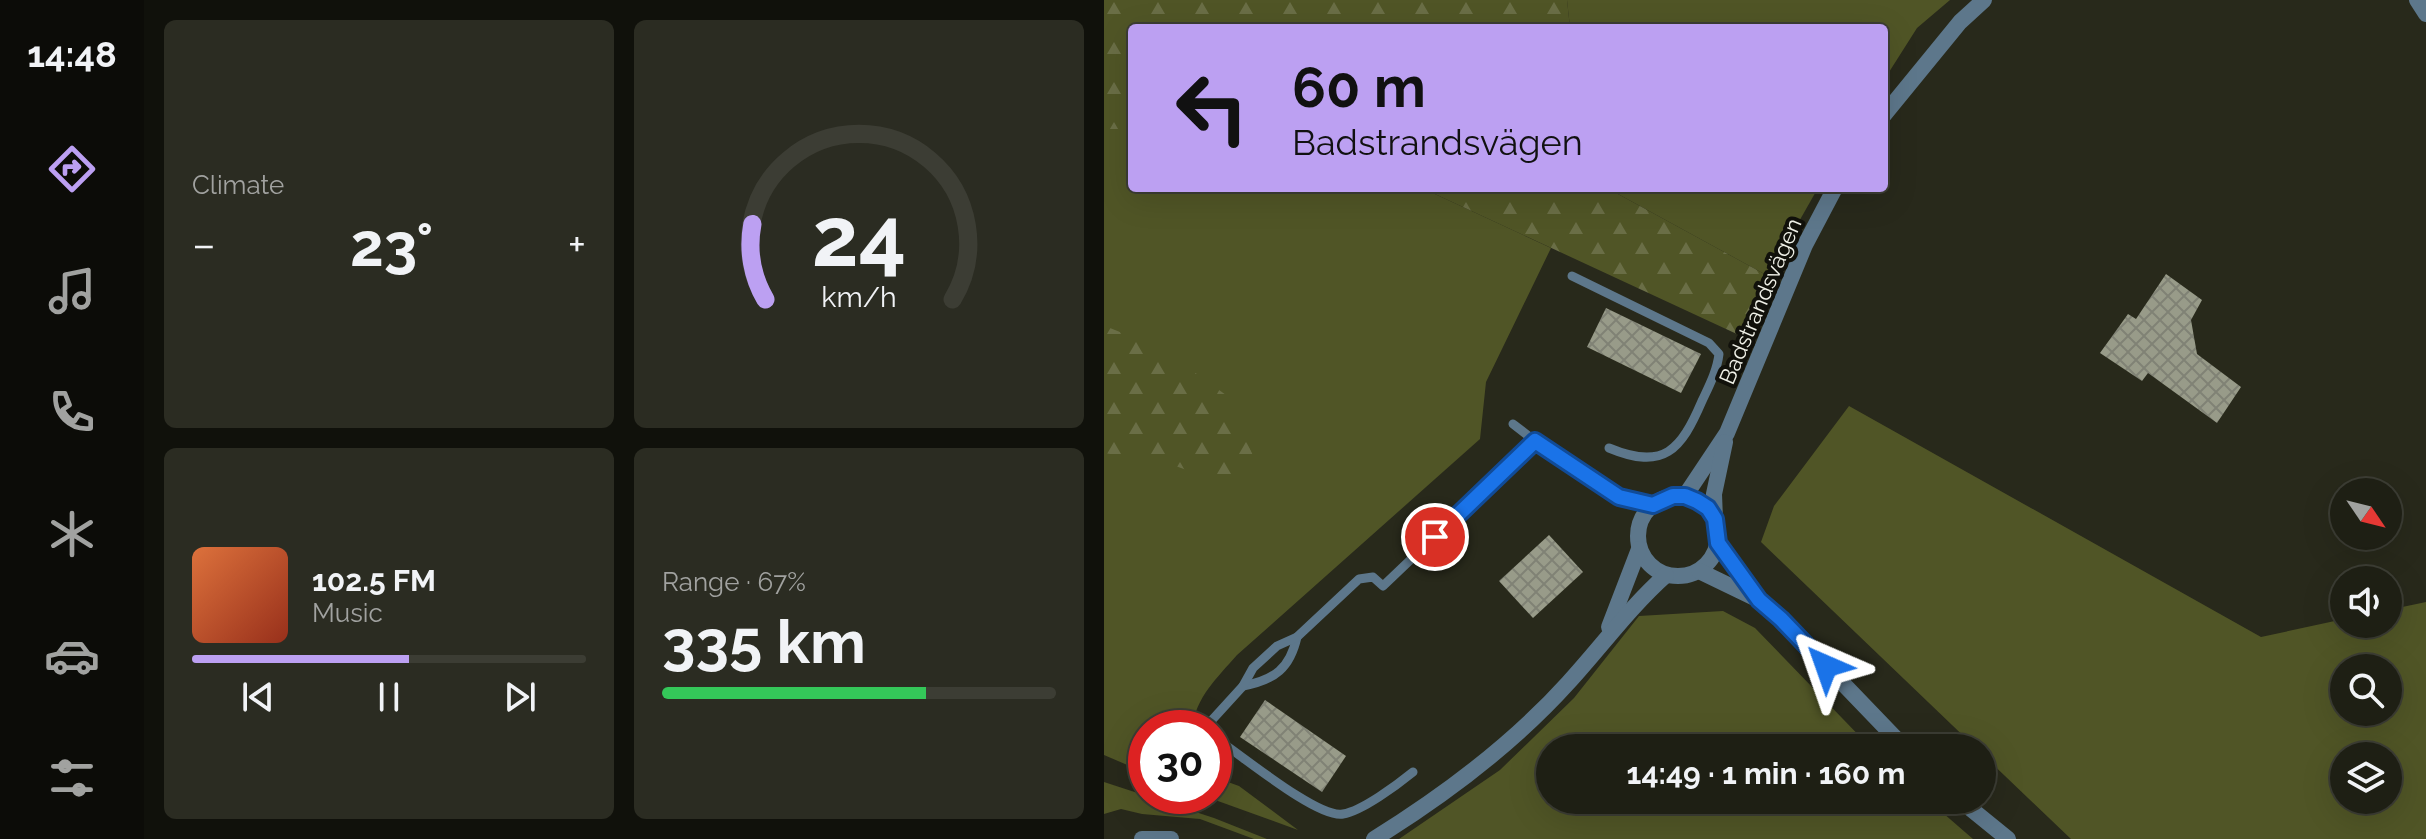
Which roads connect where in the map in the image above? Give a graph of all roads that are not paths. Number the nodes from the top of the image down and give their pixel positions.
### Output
1 (1984, 0) edge
2 (2417, 0) edge
3 (2426, 14) edge
4 (1888, 110) edge
5 (1833, 192) edge
6 (1572, 276) dead end
7 (1513, 424) dead end
8 (1727, 433) junction
9 (1535, 441) junction
10 (1609, 448) dead end
11 (1685, 496) junction
12 (1619, 497) junction
13 (1653, 505) junction
14 (1715, 519) junction
15 (1638, 527) junction
16 (1718, 543) junction
17 (1639, 549) junction
18 (1699, 571) junction
19 (1666, 575) junction
20 (1759, 600) junction
21 (1297, 637) junction
22 (1604, 639) junction
23 (1243, 686) junction
24 (1219, 710) edge
25 (1892, 734) edge
26 (1232, 750) edge
27 (1413, 772) dead end
28 (1977, 814) edge
29 (1142, 839) edge
30 (1171, 839) edge
31 (1374, 839) edge
32 (2008, 839) edge

1 - 4 street
2 - 3 street
5 - 8 street, Badstrandsvägen
6 - 10 lane
7 - 9 lane
8 - 11 street, Badstrandsvägen
8 - 14 street, Badstrandsvägen
9 - 12 street
9 - 21 lane
11 - 13 street
11 - 14 street
12 - 13 street
12 - 15 street
13 - 15 street
14 - 16 street, Badstrandsvägen
15 - 17 street
16 - 18 street
16 - 20 street
17 - 19 street
17 - 22 street
18 - 19 street
18 - 20 street
19 - 22 street
20 - 25 street
21 - 23 lane
21 - 23 lane
22 - 31 street
23 - 24 lane
26 - 27 lane
28 - 32 street
29 - 30 street

